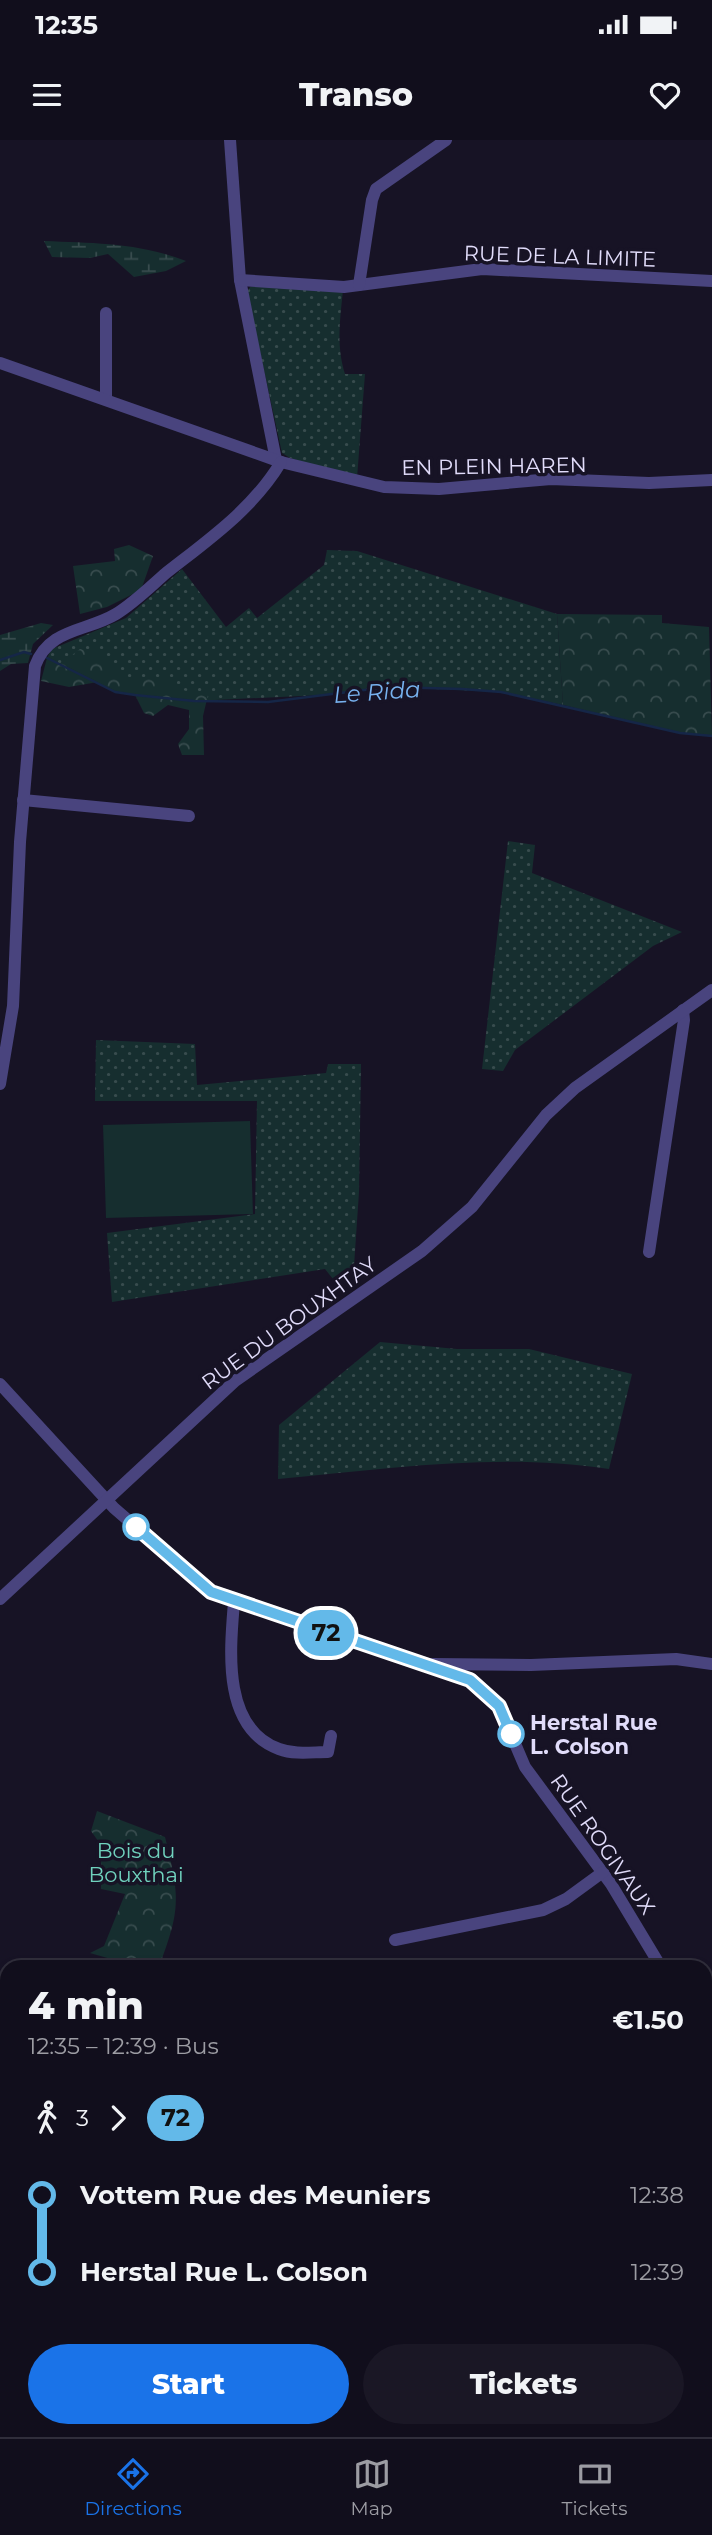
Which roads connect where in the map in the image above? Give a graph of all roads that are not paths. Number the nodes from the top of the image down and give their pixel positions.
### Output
1 (230, 140) edge
2 (446, 140) edge
3 (240, 280) junction
4 (712, 281) edge
5 (359, 285) junction
6 (106, 313) dead end
7 (0, 362) edge
8 (106, 398) junction
9 (278, 461) junction
10 (712, 480) edge
11 (23, 800) junction
12 (189, 816) dead end
13 (712, 990) edge
14 (683, 1010) junction
15 (5, 1020) edge
16 (0, 1084) edge
17 (649, 1252) dead end
18 (0, 1384) edge
19 (106, 1500) junction
20 (0, 1599) edge
21 (234, 1602) junction
22 (477, 1662) junction
23 (712, 1664) edge
24 (426, 1665) junction
25 (470, 1680) junction
26 (331, 1736) dead end
27 (603, 1872) junction
28 (395, 1940) dead end
29 (657, 1960) edge

1 - 3 street
2 - 5 street
3 - 5 street, RUE DE LA LIMITE
3 - 9 street
4 - 5 street, RUE DE LA LIMITE
6 - 8 street
7 - 8 street, EN PLEIN HAREN
8 - 9 street, EN PLEIN HAREN
9 - 10 street, EN PLEIN HAREN
9 - 11 street
11 - 12 street
11 - 15 street
13 - 14 street, RUE DU BOUXHTAY
14 - 17 street
14 - 19 street, RUE DU BOUXHTAY
15 - 16 street
18 - 19 street, RUE ROGIVAUX
19 - 20 street, RUE DU BOUXHTAY
19 - 21 street, RUE ROGIVAUX
21 - 24 street, RUE ROGIVAUX
21 - 26 street
22 - 23 street
22 - 24 street
22 - 25 street
24 - 25 street, RUE ROGIVAUX
25 - 27 street, RUE ROGIVAUX
27 - 28 street
27 - 29 street, RUE ROGIVAUX

